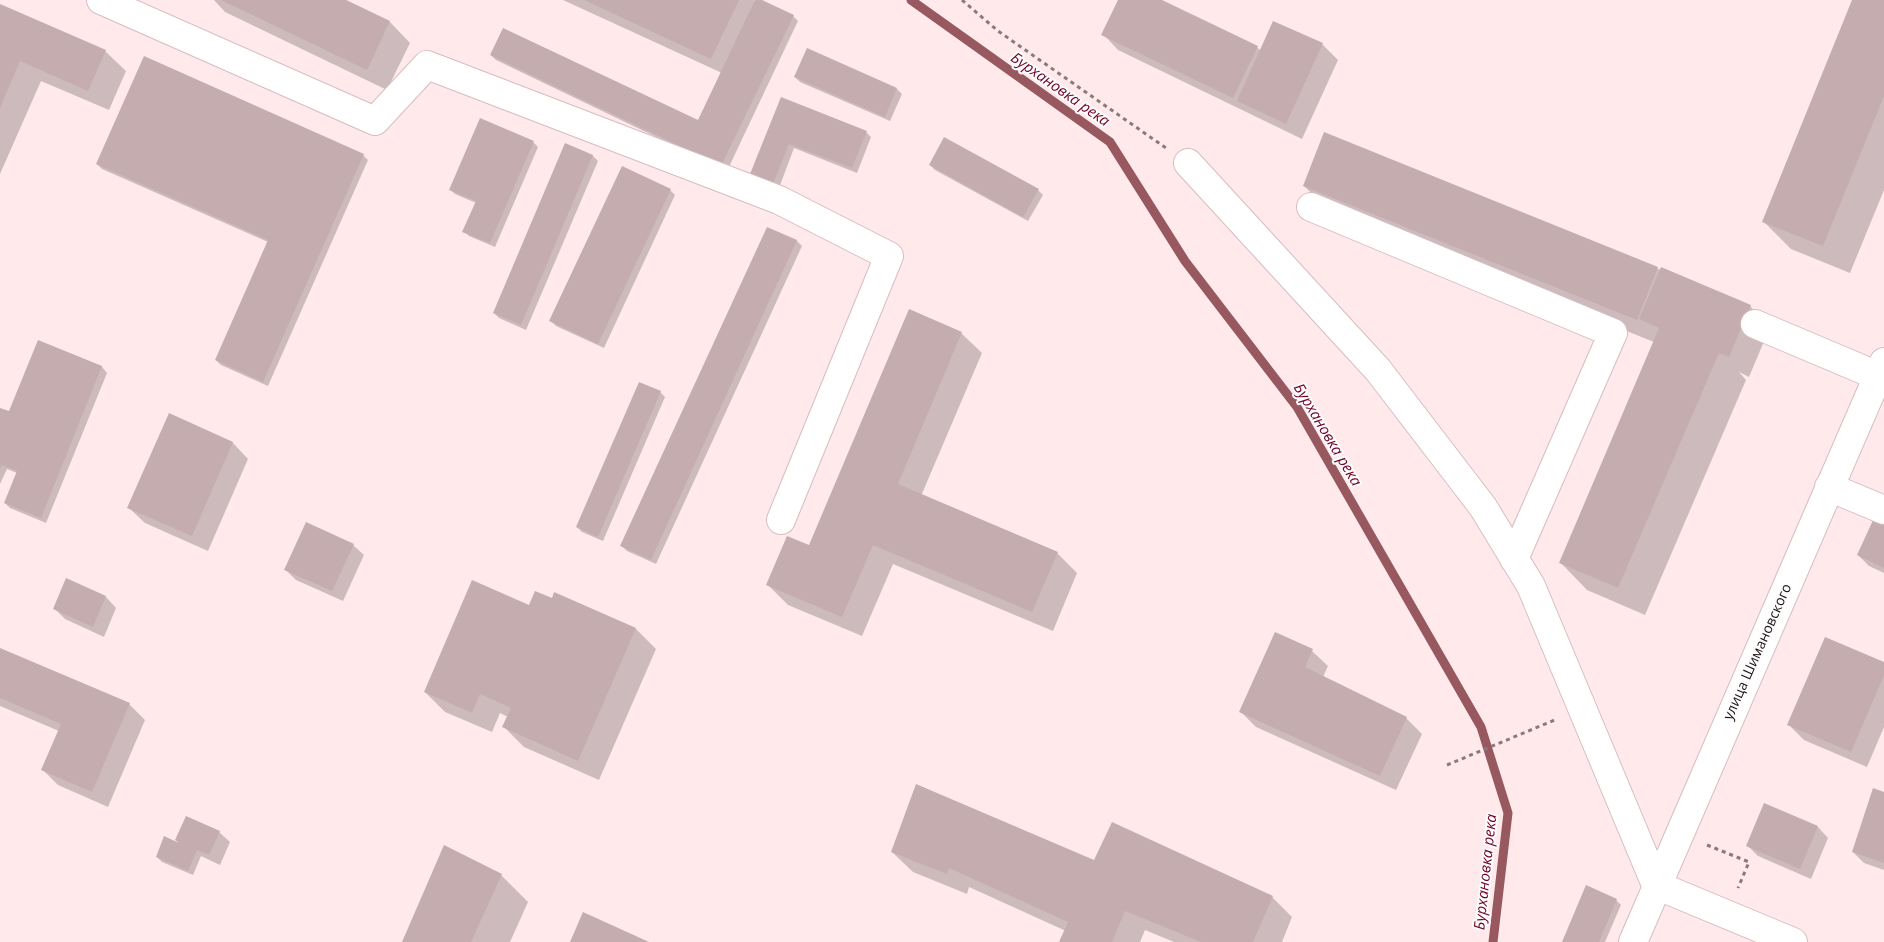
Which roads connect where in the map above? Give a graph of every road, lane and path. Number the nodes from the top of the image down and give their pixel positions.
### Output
1 (100, 0) edge
2 (962, 0) edge
3 (1188, 163) joint
4 (1311, 207) dead end
5 (1756, 324) dead end
6 (1881, 369) edge
7 (1829, 487) junction
8 (1884, 510) edge
9 (780, 520) dead end
10 (1514, 559) junction
11 (1532, 730) dead end
12 (1447, 765) dead end
13 (1679, 833) junction
14 (1656, 885) junction
15 (1726, 915) junction
16 (1633, 942) edge
17 (1792, 942) edge

1 - 9 street
2 - 3 path
3 - 10 street
4 - 10 street
5 - 6 street
6 - 7 street, улица Шимановского
7 - 8 street
7 - 13 street, улица Шимановского
10 - 14 street
11 - 12 path
13 - 14 street, улица Шимановского
13 - 15 path
14 - 15 street
14 - 16 street, улица Шимановского
15 - 17 street

